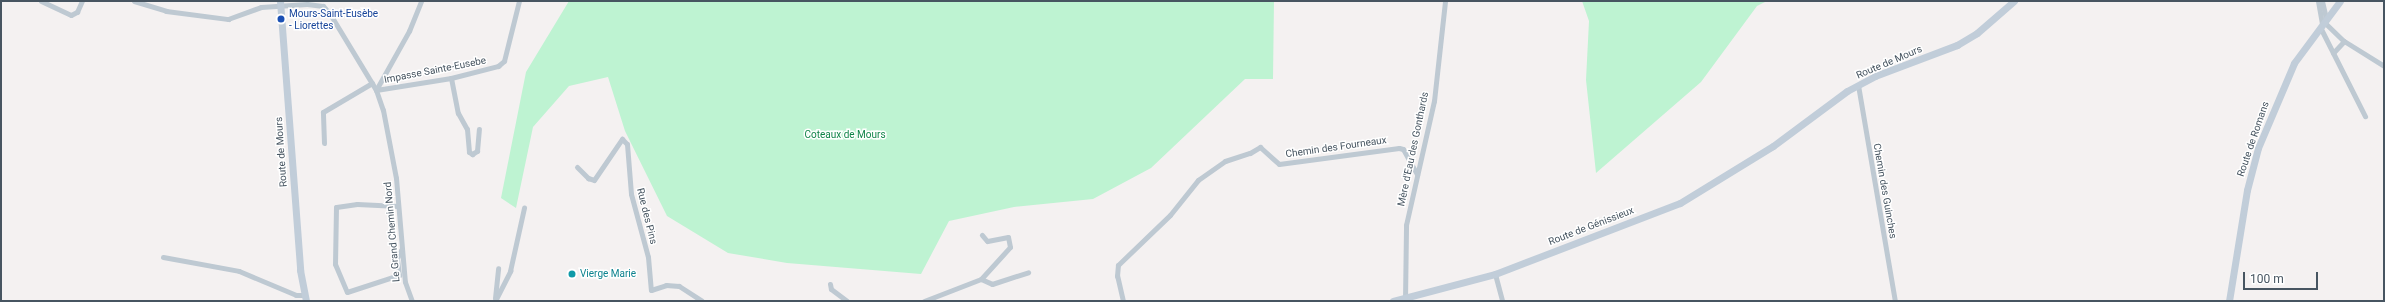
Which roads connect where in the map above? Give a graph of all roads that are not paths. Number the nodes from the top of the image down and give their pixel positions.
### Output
1 (41, 1) edge
2 (82, 1) edge
3 (134, 1) edge
4 (421, 1) edge
5 (519, 1) edge
6 (1445, 1) edge
7 (2014, 1) edge
8 (2318, 1) edge
9 (2322, 1) edge
10 (2340, 1) edge
11 (317, 2) edge
12 (280, 3) edge
13 (2323, 23) junction
14 (2344, 41) junction
15 (2333, 52) junction
16 (2384, 66) edge
17 (451, 78) junction
18 (372, 83) junction
19 (1858, 85) junction
20 (376, 90) junction
21 (2366, 116) dead end
22 (479, 129) dead end
23 (324, 143) dead end
24 (1773, 146) joint
25 (577, 167) dead end
26 (1417, 174) junction
27 (398, 206) junction
28 (524, 208) dead end
29 (982, 235) dead end
30 (401, 250) junction
31 (163, 257) dead end
32 (498, 268) dead end
33 (1028, 272) dead end
34 (1495, 274) junction
35 (981, 279) junction
36 (830, 284) dead end
37 (305, 298) edge
38 (1405, 299) edge
39 (412, 301) edge
40 (495, 301) edge
41 (702, 301) edge
42 (847, 301) edge
43 (924, 301) edge
44 (1123, 301) edge
45 (1393, 301) edge
46 (1502, 301) edge
47 (1895, 301) edge
48 (2229, 301) edge

1 - 2 street
3 - 12 street
4 - 20 street
5 - 17 street, Impasse Sainte-Eusebe
6 - 26 street, Mère d'Eau des Gonthards
7 - 19 street, Route de Mours
8 - 13 street
9 - 13 street
10 - 13 street, Route de Romans
11 - 12 street
11 - 18 street, Le Grand Chemin Nord
12 - 37 street, Route de Mours
13 - 14 street
13 - 15 street
13 - 48 street, Route de Romans
14 - 15 street
14 - 16 street
15 - 21 street
17 - 20 street, Impasse Sainte-Eusebe
17 - 22 street
18 - 20 street, Le Grand Chemin Nord
18 - 23 street
19 - 24 street, Route de Mours
19 - 47 street, Chemin des Guinches
20 - 27 street, Le Grand Chemin Nord
24 - 34 street, Route de Génissieux
25 - 41 street, Rue des Pins
26 - 38 street, Mère d'Eau des Gonthards
26 - 44 street, Chemin des Fourneaux
27 - 30 street, Le Grand Chemin Nord
27 - 30 street
28 - 40 street
29 - 35 street
30 - 39 street, Le Grand Chemin Nord
31 - 37 street
32 - 40 street
33 - 35 street
34 - 38 street, Route de Génissieux
34 - 46 street
35 - 43 street
36 - 42 street
38 - 45 street, Route de Génissieux

